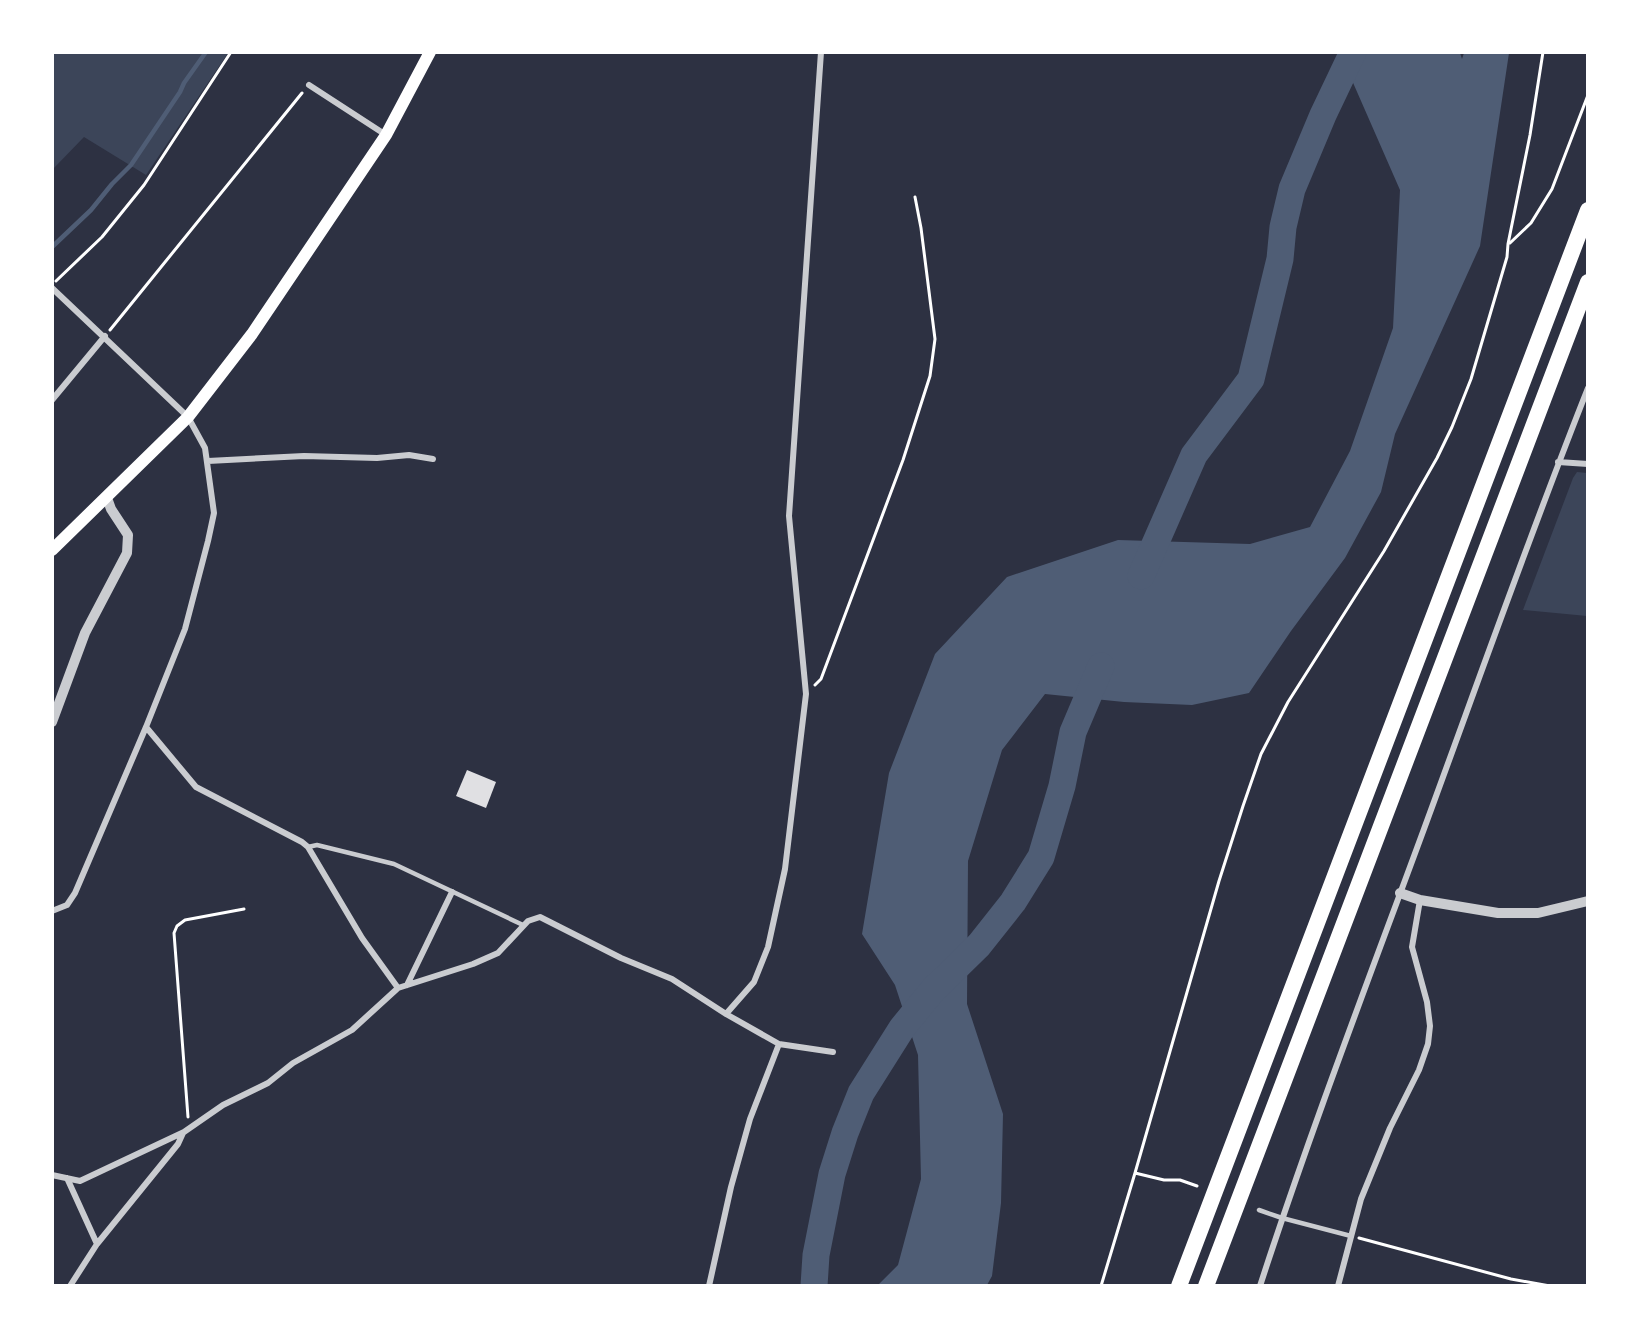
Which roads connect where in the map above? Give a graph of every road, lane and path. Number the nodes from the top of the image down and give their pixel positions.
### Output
1 (231, 52) edge
2 (430, 52) edge
3 (821, 52) edge
4 (1543, 52) edge
5 (309, 85) joint
6 (1587, 95) edge
7 (386, 135) junction
8 (915, 197) dead end
9 (1587, 210) edge
10 (1508, 244) junction
11 (1587, 282) edge
12 (52, 287) edge
13 (105, 336) junction
14 (1587, 388) edge
15 (52, 400) edge
16 (188, 417) junction
17 (433, 459) dead end
18 (208, 461) junction
19 (1558, 462) junction
20 (1587, 464) edge
21 (107, 498) junction
22 (52, 550) edge
23 (806, 694) junction
24 (52, 722) edge
25 (146, 727) junction
26 (308, 847) junction
27 (452, 892) junction
28 (1400, 893) junction
29 (1420, 900) junction
30 (1587, 901) edge
31 (244, 909) dead end
32 (52, 911) edge
33 (524, 925) junction
34 (407, 985) junction
35 (398, 988) junction
36 (726, 1014) junction
37 (779, 1044) junction
38 (833, 1052) dead end
39 (186, 1130) junction
40 (1135, 1173) junction
41 (52, 1175) edge
42 (67, 1178) junction
43 (1197, 1186) dead end
44 (1259, 1210) dead end
45 (1282, 1218) junction
46 (1351, 1236) junction
47 (97, 1244) junction
48 (70, 1286) edge
49 (709, 1286) edge
50 (1101, 1286) edge
51 (1179, 1286) edge
52 (1206, 1286) edge
53 (1260, 1286) edge
54 (1338, 1286) edge
55 (1550, 1286) edge

1 - 12 path
2 - 7 main road
3 - 23 street
4 - 10 path
5 - 7 street
5 - 13 path
6 - 10 path
7 - 16 main road
8 - 23 path
9 - 51 highway
10 - 40 path
11 - 52 highway
12 - 13 street
13 - 15 street
13 - 16 street
14 - 19 street
16 - 18 street
16 - 21 main road
17 - 18 street
18 - 25 street
19 - 20 street
19 - 28 street
21 - 22 main road
21 - 24 street
23 - 36 street
25 - 26 street
25 - 32 street
26 - 27 lane
26 - 35 street
27 - 33 lane
27 - 34 street
28 - 29 street
28 - 45 street
29 - 30 street
29 - 46 street
31 - 39 path
33 - 34 street
33 - 36 street
34 - 35 street
35 - 39 street
36 - 37 street
37 - 38 street
37 - 49 street
39 - 42 street
39 - 47 street
40 - 43 path
40 - 50 path
41 - 42 street
42 - 47 street
44 - 45 lane
45 - 46 lane
45 - 53 street
46 - 54 street
46 - 55 path
47 - 48 street

